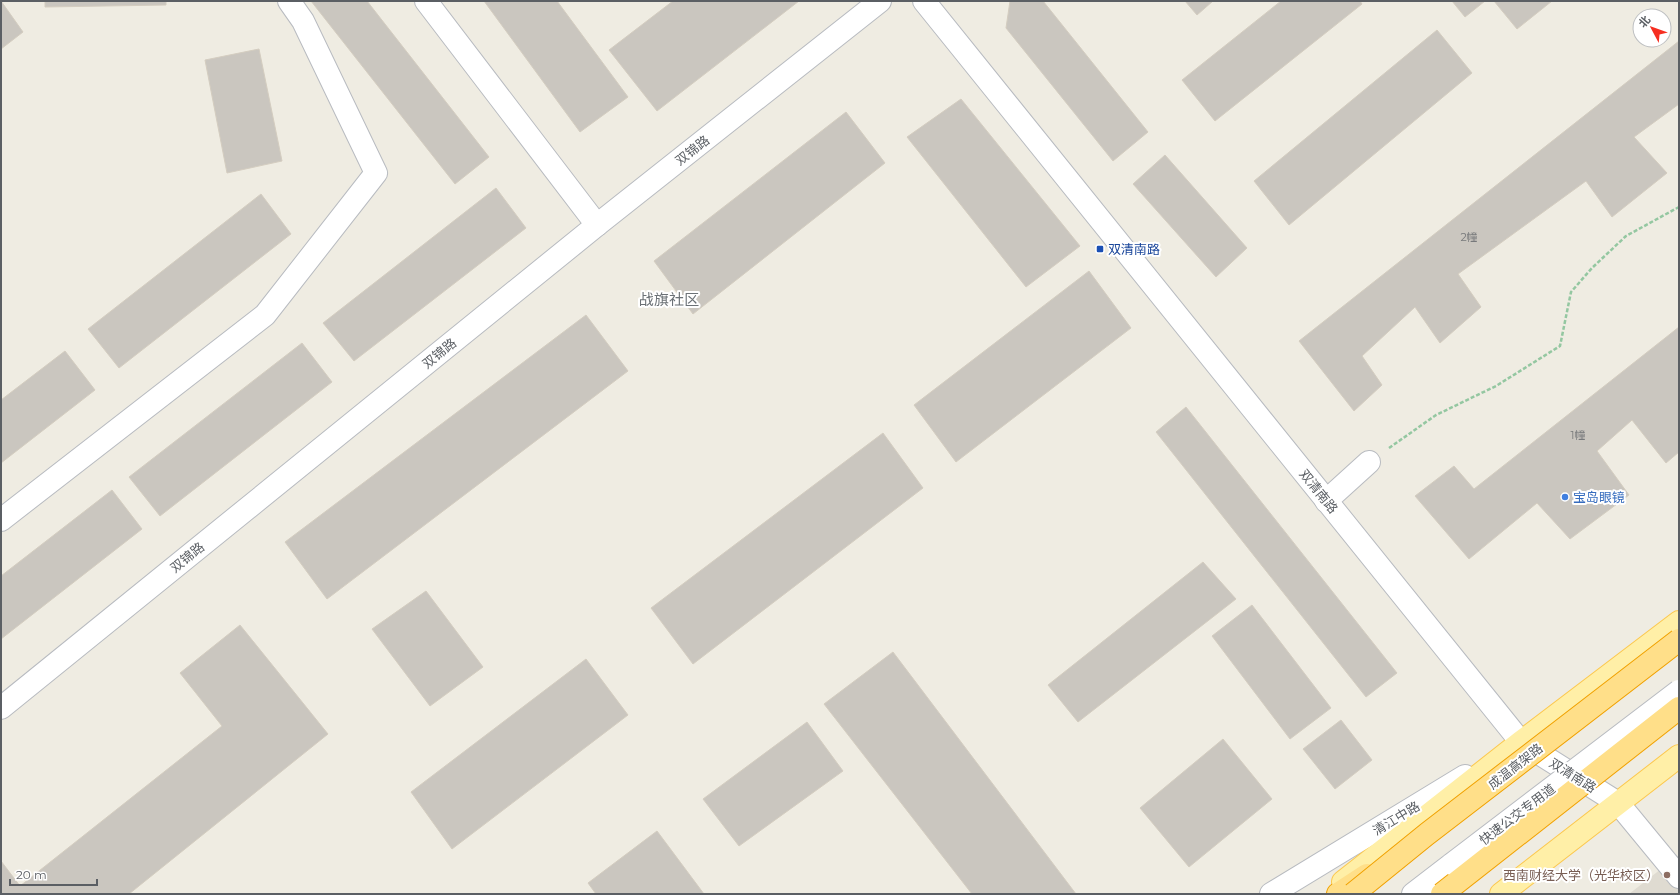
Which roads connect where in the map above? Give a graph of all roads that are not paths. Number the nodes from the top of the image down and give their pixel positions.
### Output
1 (289, 1) edge
2 (426, 1) edge
3 (880, 1) edge
4 (924, 1) edge
5 (597, 225) junction
6 (1369, 462) road end
7 (1326, 501) junction
8 (1, 520) edge
9 (1679, 622) edge
10 (1679, 640) edge
11 (1679, 691) edge
12 (1, 708) edge
13 (1679, 708) edge
14 (1521, 742) junction
15 (1679, 756) edge
16 (1618, 803) junction
17 (1427, 834) junction
18 (1679, 877) edge
19 (1271, 894) edge
20 (1328, 894) edge
21 (1338, 894) edge
22 (1353, 894) edge
23 (1413, 894) edge
24 (1442, 894) edge
25 (1501, 894) edge

1 - 8 street
2 - 5 street
3 - 5 street, 双锦路
4 - 7 street, 双清南路
5 - 12 street, 双锦路
6 - 7 street
7 - 14 street, 双清南路
9 - 14 main road, 清江中路
10 - 17 highway, 成温高架路, bridge
11 - 23 street, 快速公交专用道, bridge
13 - 24 highway, bridge
14 - 16 street, 双清南路
14 - 19 street, 清江中路
14 - 20 main road, 清江中路
15 - 16 main road
16 - 18 street, 双清南路
16 - 25 main road
17 - 21 highway, bridge
17 - 22 highway, 成温高架路, bridge

